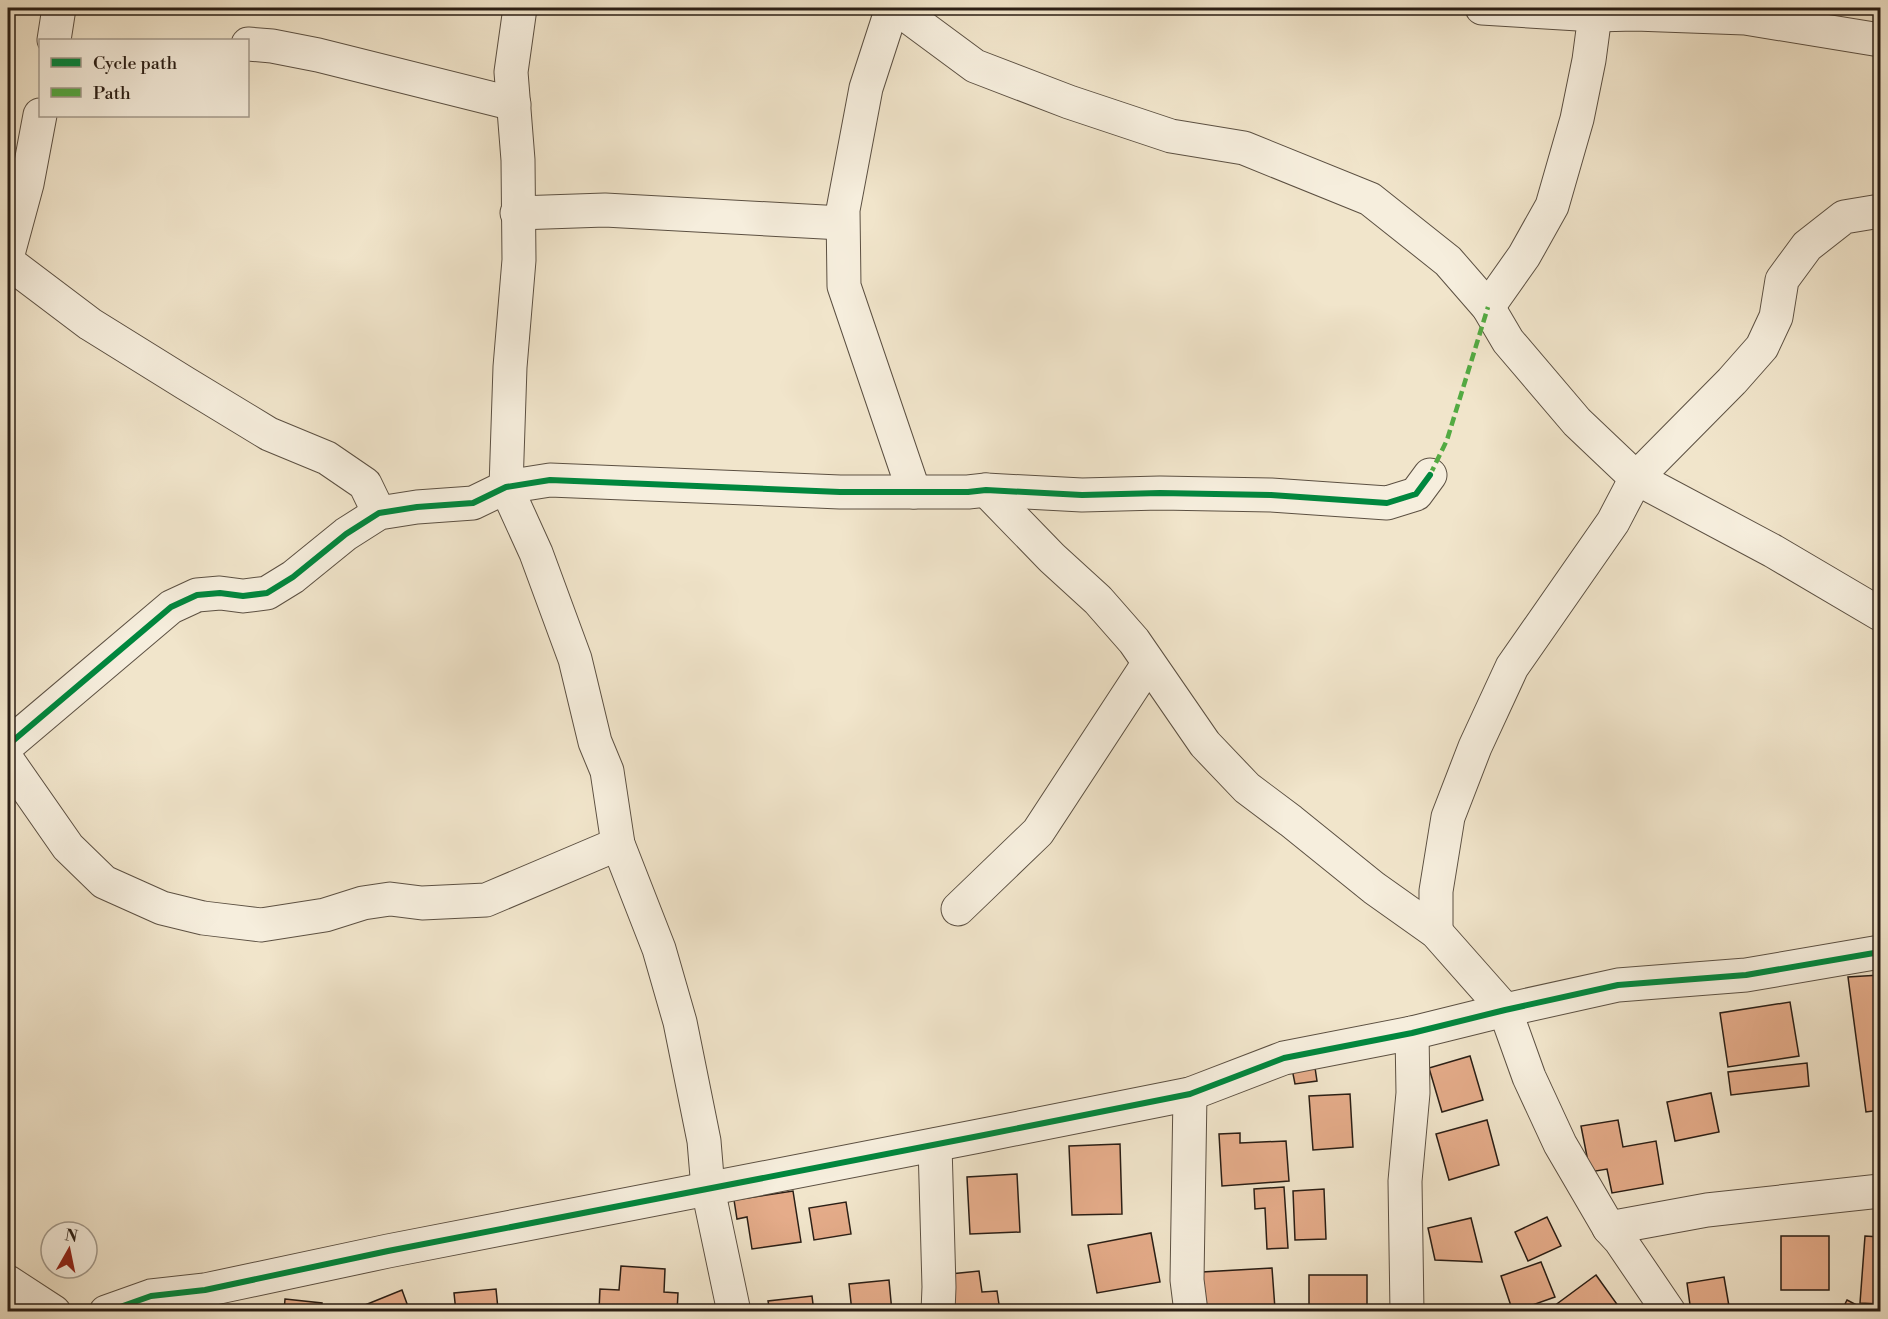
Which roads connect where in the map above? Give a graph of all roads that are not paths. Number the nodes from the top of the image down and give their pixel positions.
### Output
1 (59, 8) edge
2 (520, 8) edge
3 (892, 8) edge
4 (899, 8) edge
5 (1482, 8) edge
6 (1595, 15) junction
7 (54, 39) edge
8 (1881, 40) edge
9 (249, 44) edge
10 (514, 104) junction
11 (40, 117) edge
12 (1881, 211) edge
13 (517, 213) junction
14 (842, 223) junction
15 (8, 255) edge
16 (8, 262) edge
17 (1488, 307) junction
18 (1430, 475) dead end
19 (1636, 478) junction
20 (506, 487) junction
21 (986, 490) junction
22 (914, 492) junction
23 (379, 513) junction
24 (1881, 614) edge
25 (1148, 664) junction
26 (8, 745) edge
27 (8, 761) edge
28 (618, 844) junction
29 (958, 909) dead end
30 (1436, 932) junction
31 (1881, 952) edge
32 (1505, 1010) junction
33 (1412, 1033) junction
34 (1190, 1094) junction
35 (935, 1145) junction
36 (708, 1189) junction
37 (1881, 1191) edge
38 (1609, 1228) junction
39 (8, 1282) edge
40 (54, 1311) edge
41 (106, 1311) edge
42 (734, 1311) edge
43 (938, 1311) edge
44 (1191, 1311) edge
45 (1407, 1311) edge
46 (1669, 1311) edge

1 - 7 street
2 - 10 street
3 - 14 street
4 - 17 street
5 - 6 street
6 - 8 street
6 - 17 street
9 - 10 street
10 - 13 street
11 - 15 street
12 - 19 street
13 - 14 street
13 - 20 street
14 - 22 street
16 - 23 street
17 - 19 street
18 - 21 street
19 - 24 street
19 - 30 street
20 - 22 street
20 - 23 street
20 - 28 street
21 - 22 street
21 - 25 street
23 - 26 street
25 - 29 street
25 - 30 street
27 - 28 street
28 - 36 street
30 - 32 street
31 - 32 street
32 - 33 street
32 - 38 street
33 - 34 street
33 - 45 street
34 - 35 street
34 - 44 street
35 - 36 street
35 - 43 street
36 - 41 street
36 - 42 street
37 - 38 street
38 - 46 street
39 - 40 street

